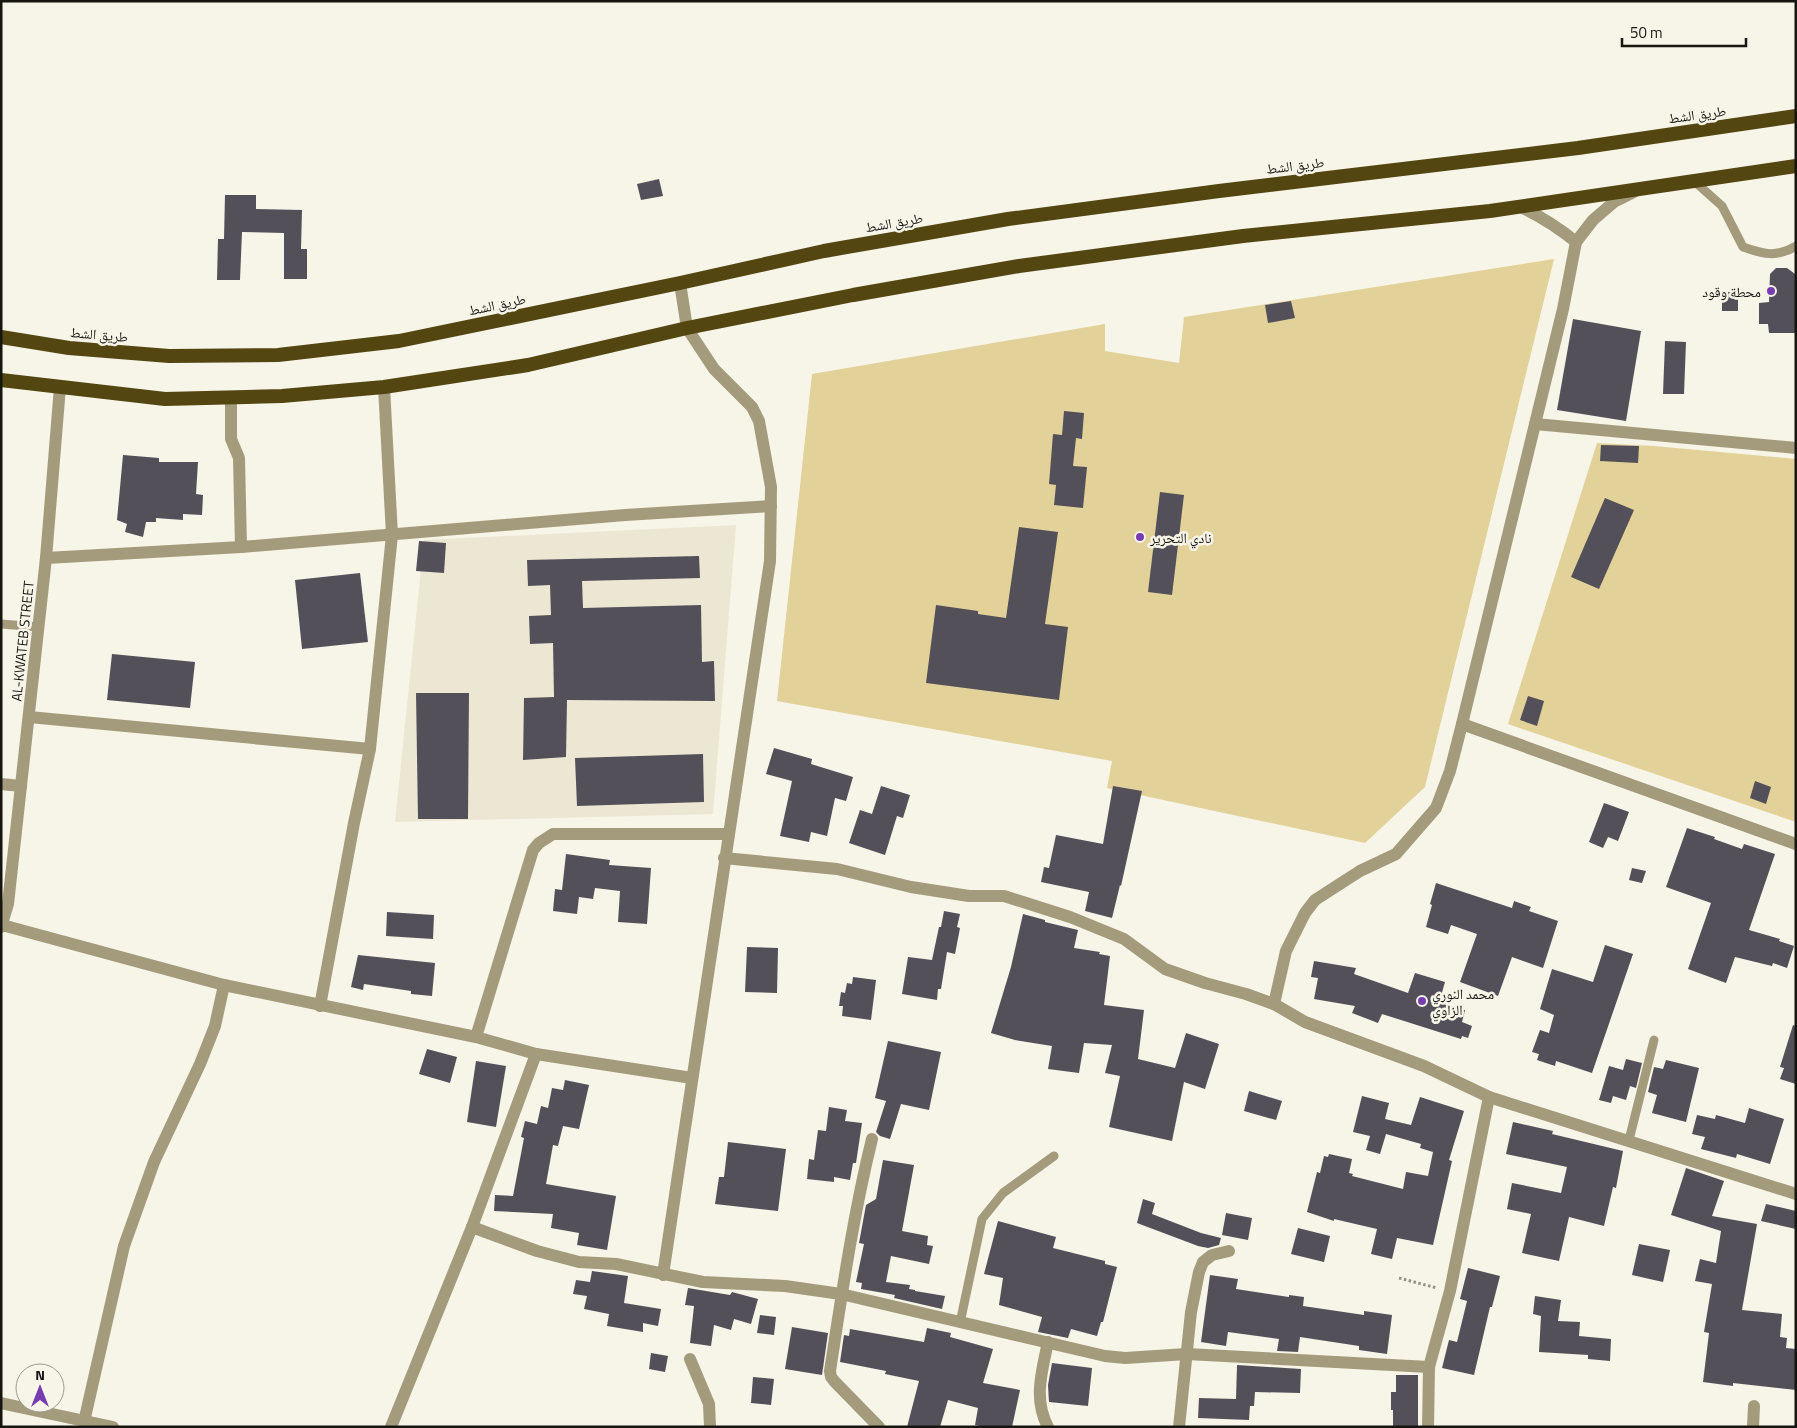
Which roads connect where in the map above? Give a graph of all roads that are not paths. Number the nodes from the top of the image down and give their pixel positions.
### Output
1 (1796, 116) edge
2 (1796, 166) edge
3 (1694, 181) junction
4 (1638, 190) junction
5 (1519, 206) junction
6 (1576, 242) junction
7 (1796, 246) edge
8 (680, 283) junction
9 (687, 328) junction
10 (1, 337) edge
11 (1, 380) edge
12 (60, 387) junction
13 (384, 387) junction
14 (231, 397) junction
15 (1535, 424) junction
16 (1796, 448) edge
17 (771, 506) junction
18 (392, 535) junction
19 (241, 547) junction
20 (46, 558) junction
21 (1, 624) edge
22 (39, 627) junction
23 (29, 718) junction
24 (1462, 724) junction
25 (370, 749) junction
26 (1, 784) edge
27 (21, 786) junction
28 (728, 834) junction
29 (1796, 844) edge
30 (724, 858) junction
31 (2, 926) edge
32 (224, 985) junction
33 (1274, 1004) junction
34 (320, 1006) junction
35 (476, 1037) junction
36 (1654, 1040) dead end
37 (536, 1054) junction
38 (692, 1078) junction
39 (1489, 1097) junction
40 (872, 1139) dead end
41 (1629, 1140) junction
42 (1054, 1156) dead end
43 (1796, 1194) edge
44 (472, 1227) junction
45 (1229, 1251) dead end
46 (663, 1275) junction
47 (841, 1294) junction
48 (960, 1322) junction
49 (1048, 1342) junction
50 (1187, 1354) junction
51 (690, 1360) dead end
52 (1429, 1367) junction
53 (1, 1403) edge
54 (1754, 1406) dead end
55 (84, 1422) junction
56 (112, 1427) edge
57 (391, 1427) edge
58 (710, 1427) edge
59 (879, 1427) edge
60 (1048, 1427) edge
61 (1179, 1427) edge
62 (1428, 1427) edge
63 (1753, 1427) edge

1 - 8 highway, طريق الشط
2 - 3 highway
3 - 4 highway
3 - 7 lane
4 - 5 highway
4 - 6 street
5 - 6 street
5 - 9 highway
6 - 15 street
8 - 9 street
8 - 10 highway, طريق الشط
9 - 13 highway
9 - 17 street
11 - 12 highway
12 - 14 highway
12 - 20 street, AL-KWATEB STREET
13 - 14 highway
13 - 18 street
14 - 19 street
15 - 16 street
15 - 24 street
17 - 18 street
17 - 28 street
18 - 19 street
18 - 25 street
19 - 20 street
20 - 22 street, AL-KWATEB STREET
21 - 22 lane
22 - 23 street, AL-KWATEB STREET
23 - 25 street
23 - 27 street, AL-KWATEB STREET
24 - 29 street
24 - 33 street
25 - 34 street
26 - 27 street
27 - 31 street, AL-KWATEB STREET
28 - 30 street
28 - 35 street
30 - 33 street
30 - 38 street
31 - 32 street
32 - 34 street
32 - 55 street
33 - 39 street
34 - 35 street
35 - 37 street
36 - 41 lane
37 - 38 street
37 - 44 street
38 - 46 street
39 - 41 street
39 - 52 street
40 - 47 street
41 - 43 street
42 - 48 lane
44 - 46 street
44 - 57 street
45 - 50 street
46 - 47 street
47 - 48 street
47 - 59 street
48 - 49 street
49 - 50 street
49 - 60 street
50 - 52 street
50 - 61 street
51 - 58 street
52 - 62 street
53 - 55 street
54 - 63 street
55 - 56 street

